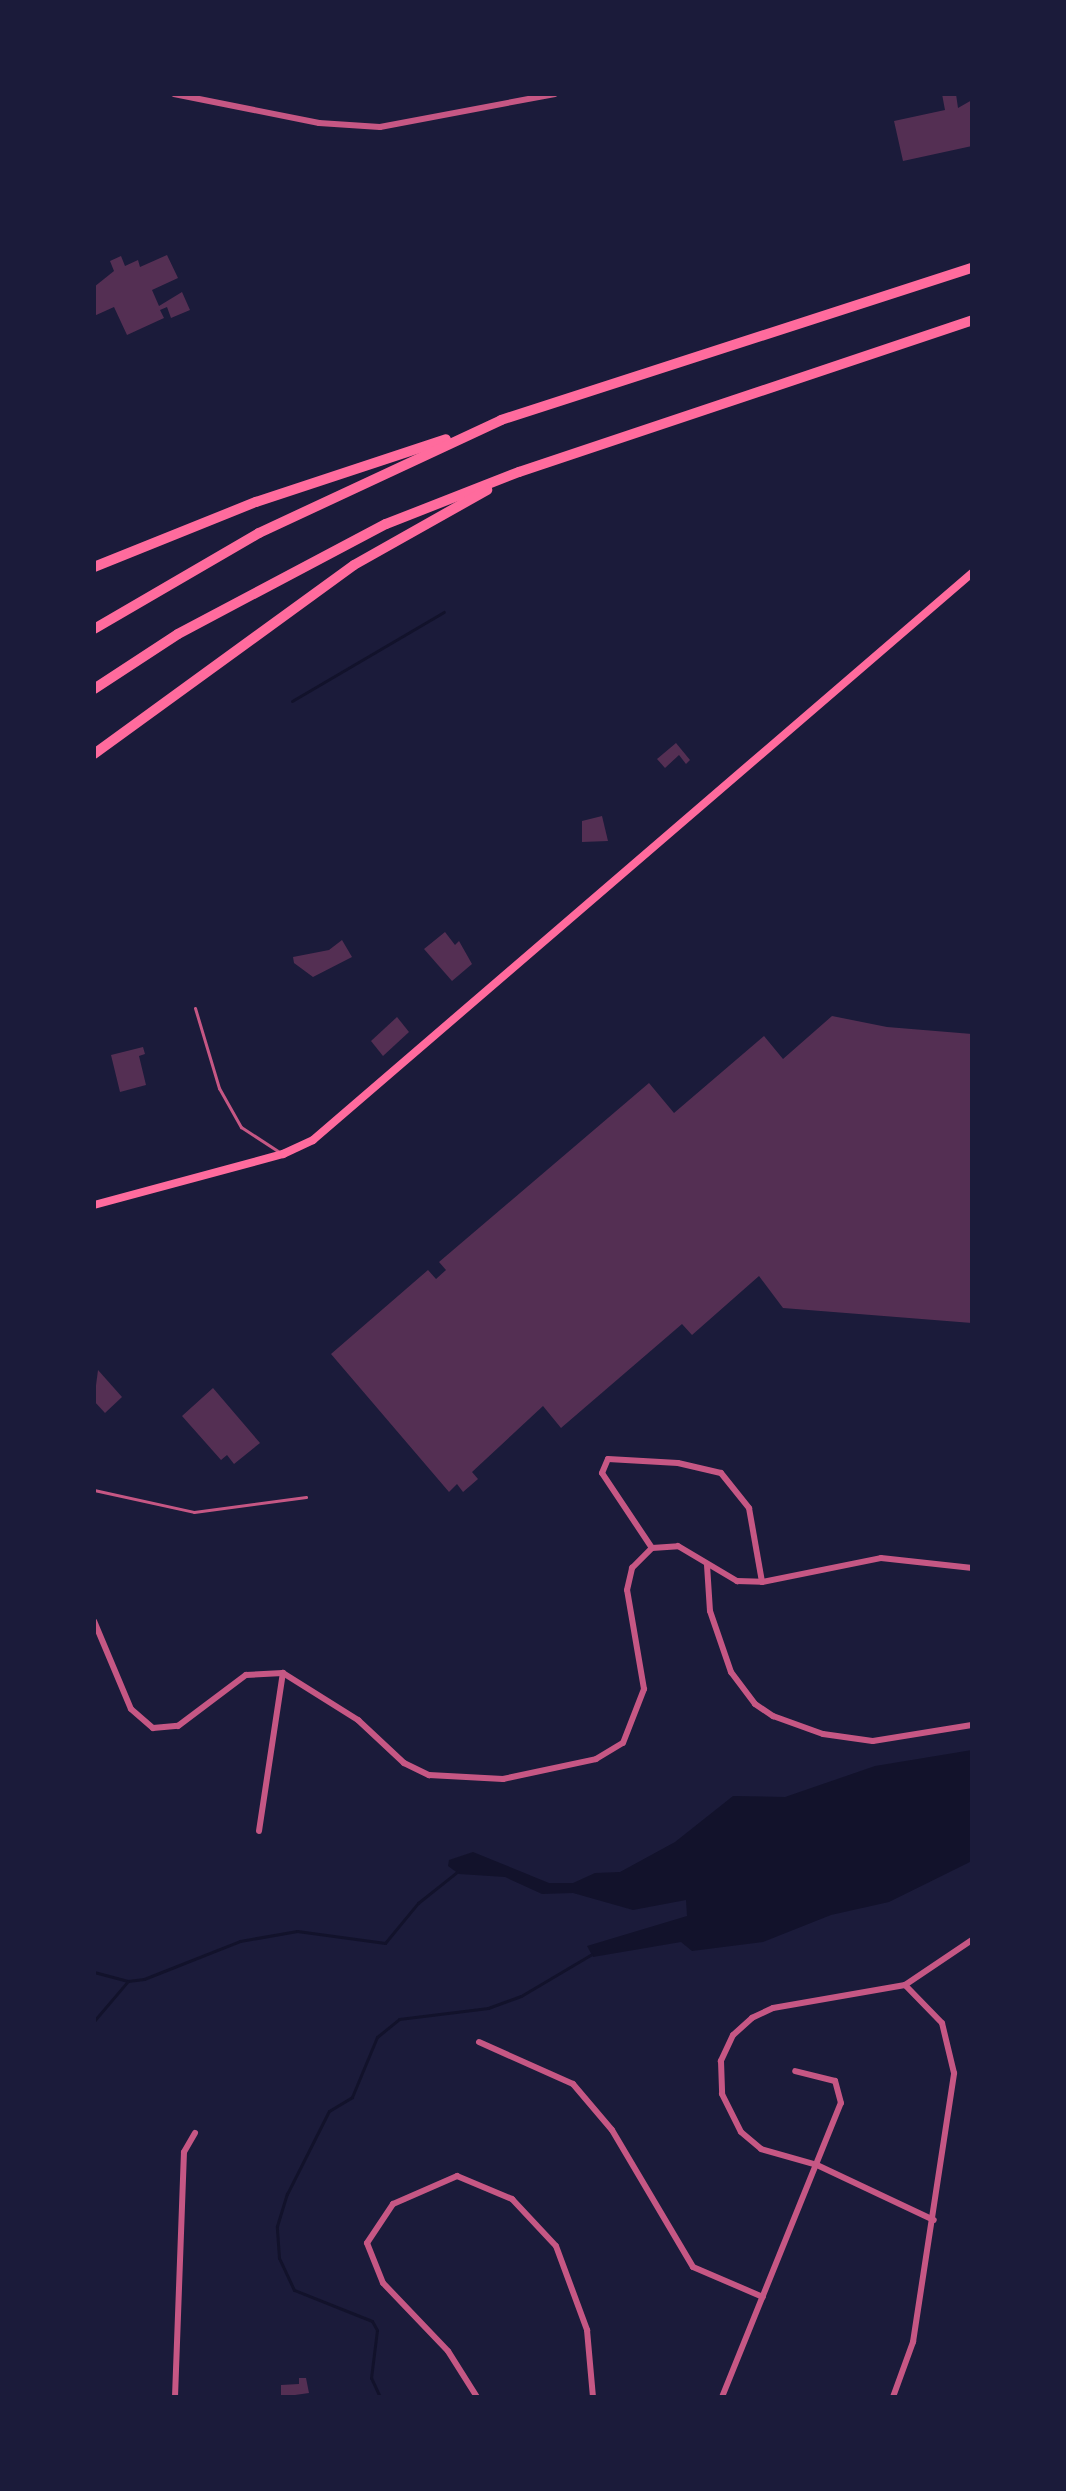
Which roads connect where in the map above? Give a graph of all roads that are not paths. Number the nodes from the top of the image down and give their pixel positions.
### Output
1 (174, 94) edge
2 (555, 94) edge
3 (972, 268) edge
4 (972, 320) edge
5 (501, 420) junction
6 (519, 472) junction
7 (94, 567) edge
8 (972, 573) edge
9 (94, 629) edge
10 (94, 689) edge
11 (94, 754) edge
12 (195, 1008) dead end
13 (283, 1154) junction
14 (94, 1205) edge
15 (94, 1490) edge
16 (306, 1497) dead end
17 (652, 1548) junction
18 (707, 1565) junction
19 (972, 1568) edge
20 (762, 1582) junction
21 (94, 1621) edge
22 (283, 1673) junction
23 (972, 1725) edge
24 (259, 1831) dead end
25 (972, 1940) edge
26 (905, 1985) junction
27 (479, 2042) dead end
28 (795, 2071) dead end
29 (195, 2133) dead end
30 (817, 2165) junction
31 (934, 2220) junction
32 (763, 2297) junction
33 (175, 2397) edge
34 (477, 2397) edge
35 (593, 2397) edge
36 (722, 2397) edge
37 (893, 2397) edge

1 - 2 street
3 - 5 highway
4 - 6 highway
5 - 7 highway
5 - 9 highway
6 - 10 highway
6 - 11 highway
8 - 13 main road
12 - 13 lane
13 - 14 main road
15 - 16 lane
17 - 18 street
17 - 20 street
17 - 22 street
18 - 20 street
18 - 23 street
19 - 20 street
21 - 22 street
22 - 24 street
25 - 26 street
26 - 30 street
26 - 31 street
27 - 32 street
28 - 30 street
29 - 33 street
30 - 31 street
30 - 32 street
31 - 37 street
32 - 36 street
34 - 35 street

